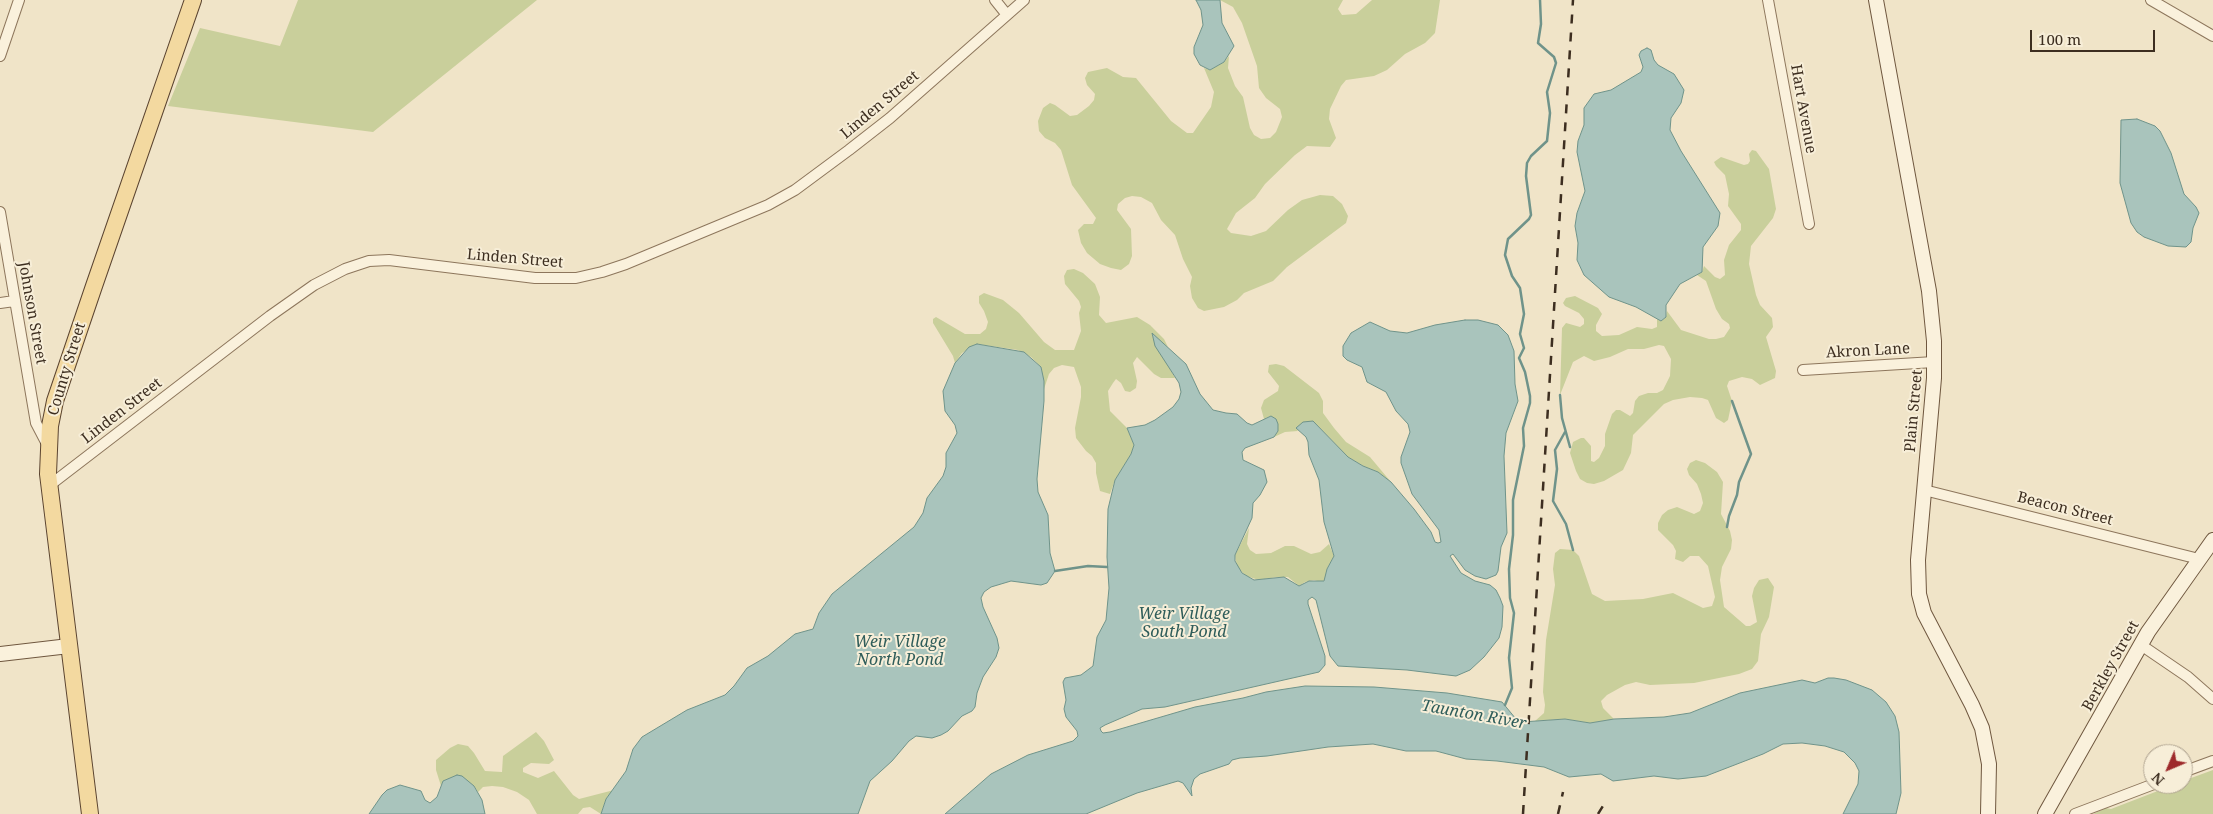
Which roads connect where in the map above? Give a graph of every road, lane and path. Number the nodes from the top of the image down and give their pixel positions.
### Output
1 (19, 0) edge
2 (193, 0) edge
3 (995, 0) edge
4 (1024, 0) edge
5 (1768, 0) edge
6 (1876, 0) edge
7 (2151, 0) edge
8 (1007, 15) junction
9 (2213, 36) edge
10 (0, 56) edge
11 (0, 212) edge
12 (1809, 224) dead end
13 (14, 301) junction
14 (0, 303) edge
15 (1934, 362) junction
16 (1803, 370) dead end
17 (48, 446) junction
18 (50, 485) junction
19 (1924, 490) junction
20 (2213, 540) edge
21 (2199, 559) junction
22 (2141, 645) junction
23 (70, 646) junction
24 (0, 654) edge
25 (2213, 699) edge
26 (2213, 761) edge
27 (2193, 768) edge
28 (2143, 788) edge
29 (90, 814) edge
30 (1988, 814) edge
31 (2045, 814) edge
32 (2075, 814) edge

1 - 10 street
2 - 17 main road, County Street
3 - 8 street
4 - 8 street, Linden Street
5 - 12 street, Hart Avenue
6 - 15 main road, Plain Street
7 - 9 street
8 - 18 street, Linden Street
11 - 13 street, Johnson Street
13 - 14 street
13 - 17 street, Johnson Street
15 - 16 street, Akron Lane
15 - 19 main road, Plain Street
17 - 18 main road, County Street
18 - 23 main road, County Street
19 - 21 street, Beacon Street
19 - 30 main road, Plain Street
20 - 21 main road, Berkley Street
21 - 22 main road, Berkley Street
22 - 25 street
22 - 31 main road, Berkley Street
23 - 24 main road
23 - 29 main road, County Street
26 - 27 street
28 - 32 street

